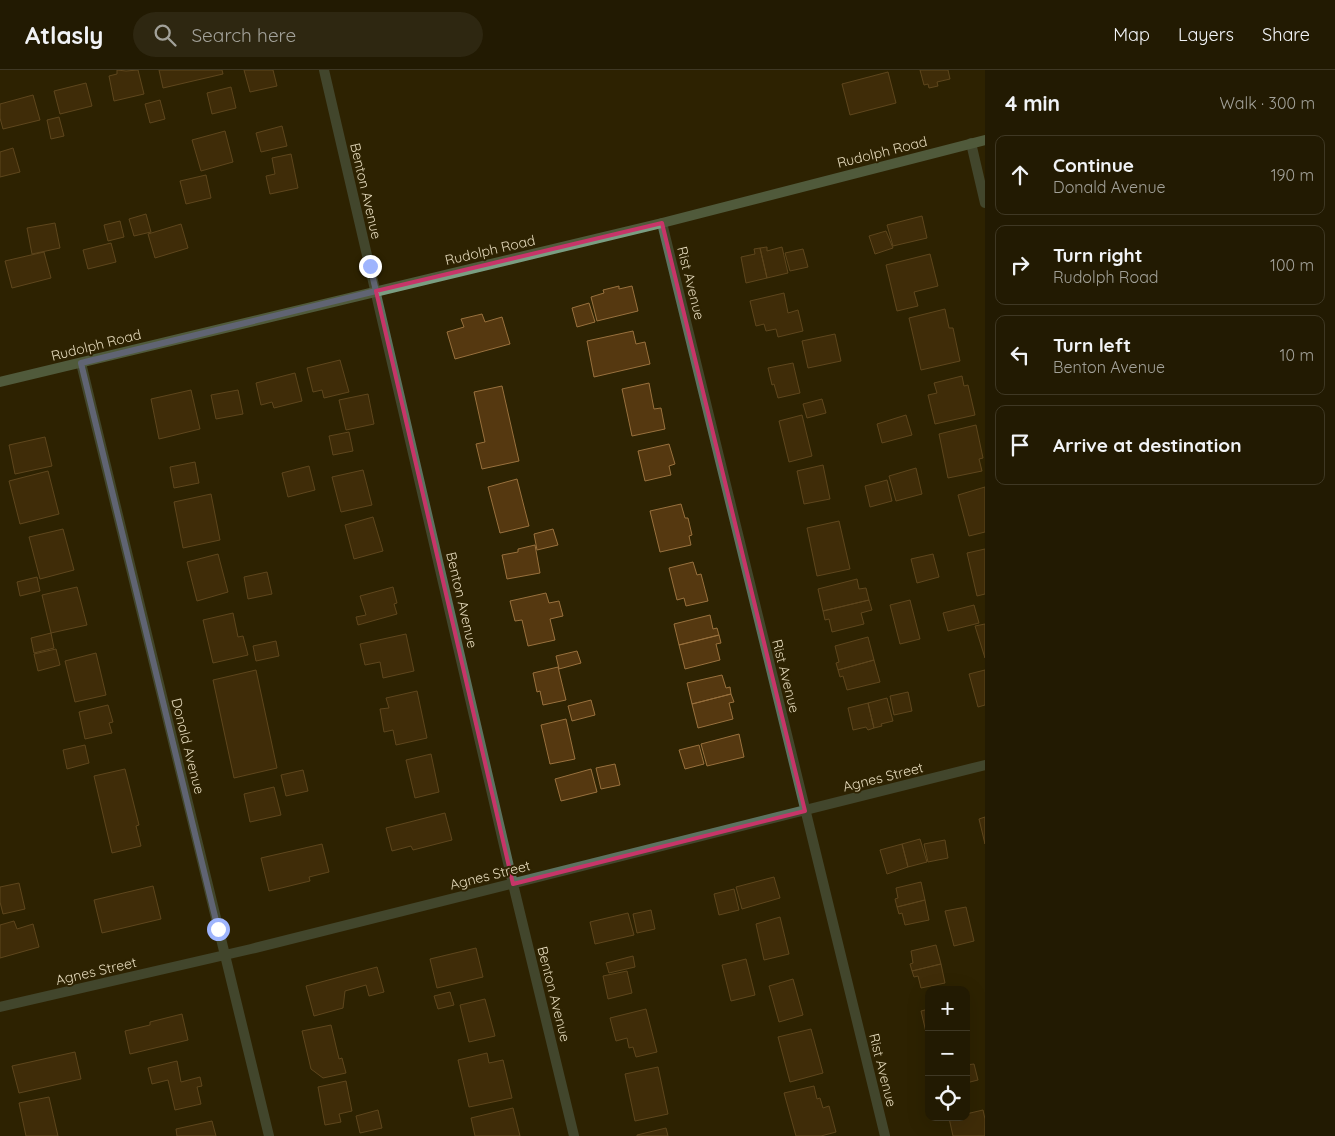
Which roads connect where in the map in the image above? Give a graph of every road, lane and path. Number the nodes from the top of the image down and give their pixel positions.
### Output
1 (324, 70) edge
2 (985, 140) edge
3 (971, 143) junction
4 (985, 203) edge
5 (662, 223) junction
6 (376, 291) junction
7 (81, 363) junction
8 (0, 382) edge
9 (985, 765) edge
10 (805, 811) junction
11 (513, 884) junction
12 (225, 955) junction
13 (0, 1007) edge
14 (269, 1136) edge
15 (574, 1136) edge
16 (885, 1136) edge

1 - 6 street, Benton Avenue
2 - 3 street, Rudolph Road
3 - 4 street
3 - 5 street, Rudolph Road
5 - 6 street, Rudolph Road
5 - 10 street, Rist Avenue
6 - 7 street, Rudolph Road
6 - 11 street, Benton Avenue
7 - 8 street, Rudolph Road
7 - 12 street, Donald Avenue
9 - 10 street, Agnes Street
10 - 11 street, Agnes Street
10 - 16 street, Rist Avenue
11 - 12 street, Agnes Street
11 - 15 street, Benton Avenue
12 - 13 street, Agnes Street
12 - 14 street, Donald Avenue

